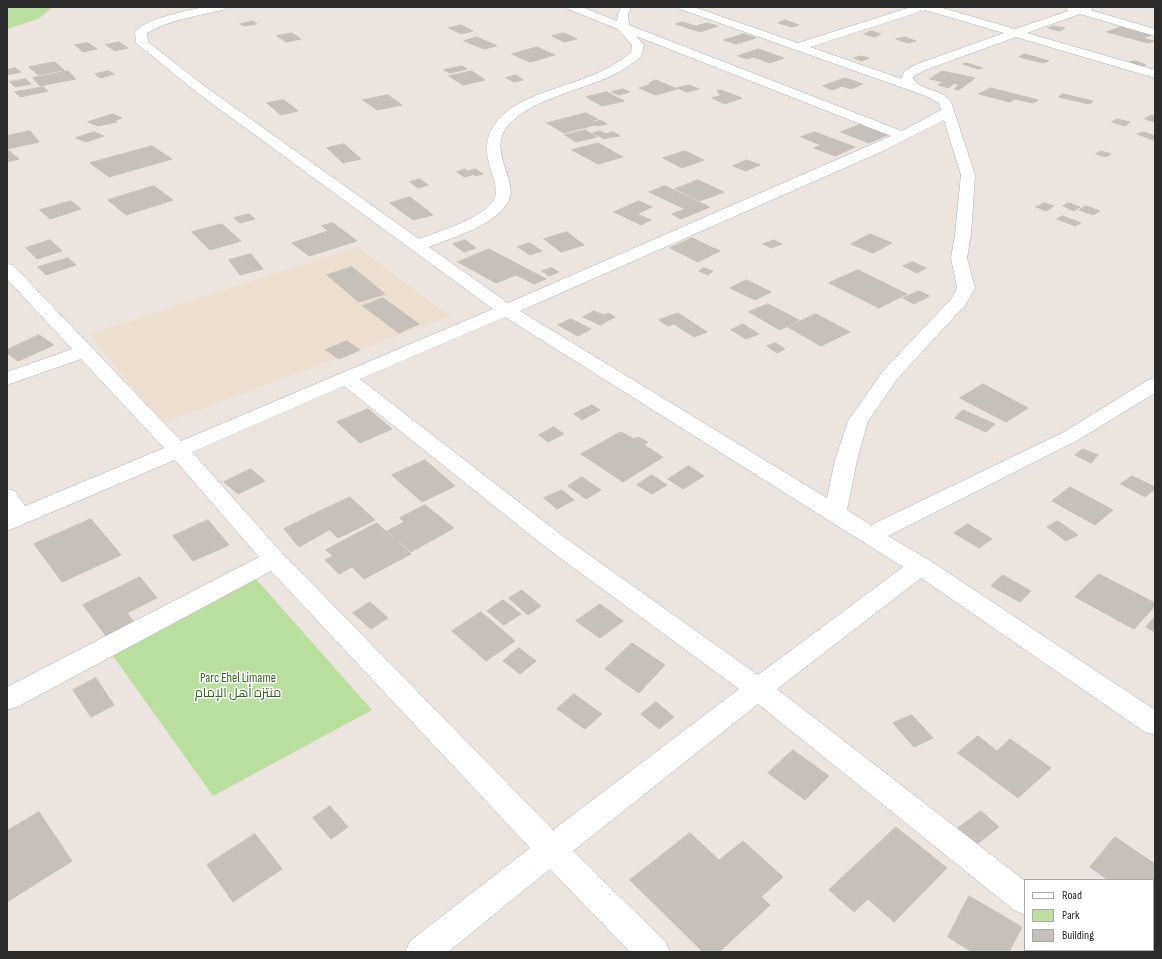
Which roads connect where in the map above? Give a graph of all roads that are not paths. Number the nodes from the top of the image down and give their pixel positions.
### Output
1 (222, 7) edge
2 (572, 7) edge
3 (626, 7) edge
4 (684, 7) edge
5 (922, 7) edge
6 (927, 7) edge
7 (1078, 8) edge
8 (623, 28) junction
9 (1155, 33) edge
10 (1015, 34) junction
11 (799, 47) junction
12 (1155, 74) edge
13 (917, 89) junction
14 (947, 112) junction
15 (903, 136) junction
16 (418, 246) junction
17 (7, 269) edge
18 (506, 310) junction
19 (86, 351) junction
20 (346, 378) junction
21 (7, 379) edge
22 (1155, 384) edge
23 (178, 450) junction
24 (7, 496) edge
25 (835, 513) junction
26 (14, 520) edge
27 (870, 535) junction
28 (274, 559) junction
29 (920, 566) junction
30 (758, 689) junction
31 (7, 699) edge
32 (1155, 724) edge
33 (551, 849) junction
34 (1024, 899) edge
35 (422, 952) edge
36 (653, 952) edge

1 - 16 street
2 - 8 street
3 - 8 street
4 - 11 street
5 - 11 street
6 - 10 street
7 - 9 street
7 - 10 street
8 - 15 street
8 - 16 street
10 - 12 street
10 - 13 street
11 - 13 street
13 - 14 street
14 - 15 street
14 - 25 street
15 - 18 street
16 - 18 street
17 - 19 street
18 - 20 street
18 - 25 street
19 - 21 street
19 - 23 street
20 - 23 street
20 - 30 street
22 - 27 street
23 - 26 street
23 - 28 street
24 - 26 street
25 - 27 street
27 - 29 street
28 - 31 street
28 - 33 street
29 - 30 street
29 - 32 street
30 - 33 street
30 - 34 street
33 - 35 street
33 - 36 street

